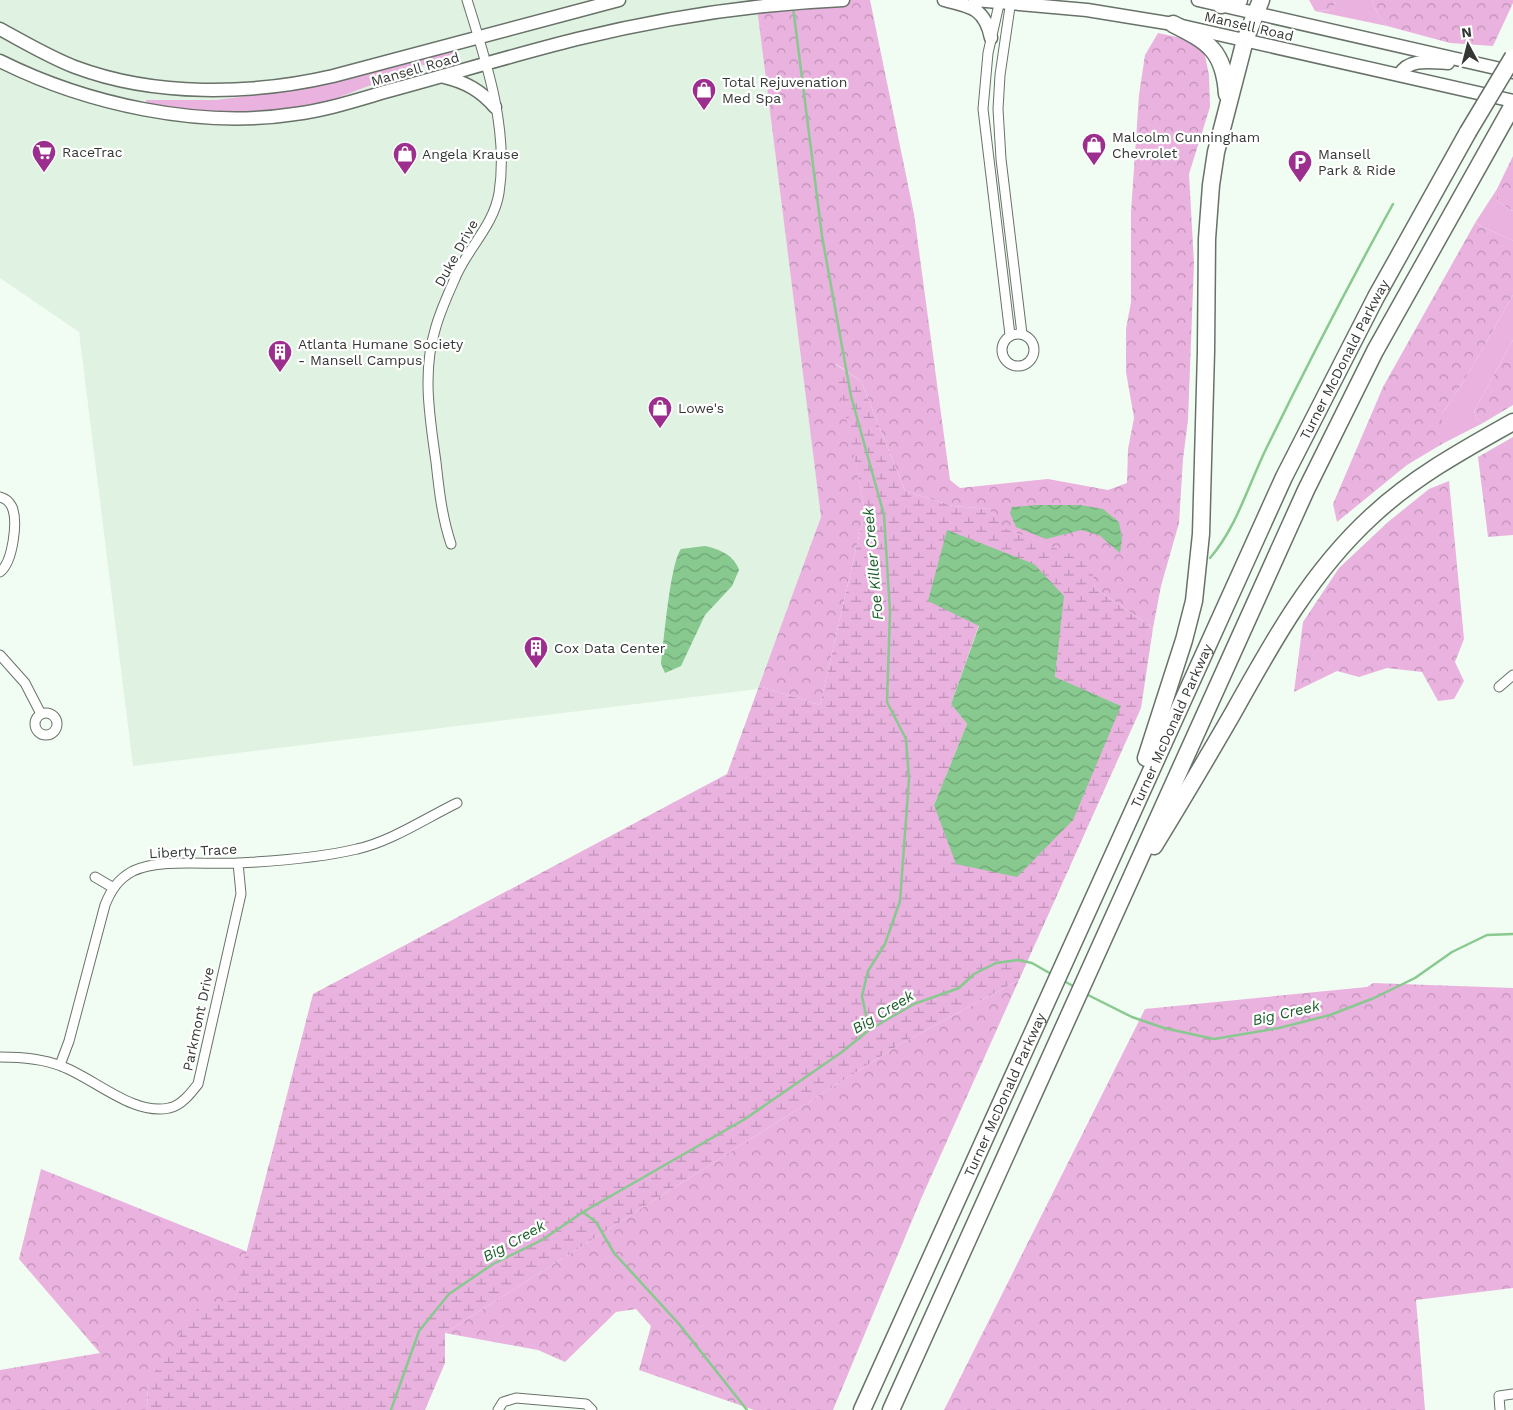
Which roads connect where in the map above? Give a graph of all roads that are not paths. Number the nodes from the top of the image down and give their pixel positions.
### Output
1 (467, 0) edge
2 (619, 0) edge
3 (834, 0) edge
4 (843, 0) edge
5 (944, 0) edge
6 (975, 0) edge
7 (1198, 0) edge
8 (1239, 0) edge
9 (1005, 1) edge
10 (1221, 6) junction
11 (1258, 7) edge
12 (1172, 24) junction
13 (0, 29) edge
14 (478, 36) junction
15 (991, 38) junction
16 (1245, 40) junction
17 (1513, 57) edge
18 (0, 60) edge
19 (1473, 63) junction
20 (486, 64) junction
21 (1513, 72) edge
22 (1399, 75) junction
23 (442, 77) junction
24 (1513, 101) edge
25 (1513, 105) edge
26 (1228, 106) junction
27 (495, 107) junction
28 (1022, 334) junction
29 (1010, 335) junction
30 (1513, 422) edge
31 (0, 497) edge
32 (451, 544) dead end
33 (0, 572) edge
34 (0, 655) edge
35 (1513, 675) edge
36 (1499, 687) dead end
37 (41, 714) dead end
38 (457, 803) dead end
39 (1125, 825) junction
40 (238, 863) junction
41 (95, 877) dead end
42 (112, 887) junction
43 (1122, 896) junction
44 (0, 1057) edge
45 (60, 1065) junction
46 (1513, 1394) edge
47 (498, 1410) edge
48 (592, 1410) edge
49 (862, 1410) edge
50 (891, 1410) edge
51 (1500, 1410) edge

1 - 14 street, Duke Drive
2 - 14 main road, Mansell Road
3 - 4 main road, Mansell Road
3 - 20 main road, Mansell Road
5 - 15 main road
6 - 9 main road, Mansell Road
7 - 10 main road, Mansell Road
8 - 10 highway
9 - 12 main road, Mansell Road
9 - 15 street
9 - 28 street
10 - 11 main road, Mansell Road
11 - 16 highway
11 - 19 main road, Mansell Road
12 - 16 main road, Mansell Road
12 - 26 highway
13 - 14 main road, Mansell Road
14 - 20 street, Duke Drive
15 - 29 street
16 - 22 main road, Mansell Road
16 - 26 highway
17 - 39 highway, Turner McDonald Parkway, bridge
18 - 23 main road, Mansell Road
19 - 21 main road, Mansell Road
19 - 22 main road
20 - 23 main road, Mansell Road
20 - 27 street, Duke Drive
22 - 24 main road, Mansell Road
23 - 27 main road
25 - 43 highway, Turner McDonald Parkway
26 - 39 highway
27 - 32 street, Duke Drive
28 - 29 street
28 - 29 street
30 - 43 highway
31 - 33 street
34 - 37 street
35 - 36 street
38 - 40 street, Liberty Trace
39 - 49 highway, Turner McDonald Parkway
40 - 42 street, Liberty Trace
40 - 45 street, Parkmont Drive
41 - 42 street
42 - 45 street
43 - 50 highway, Turner McDonald Parkway
44 - 45 street, Parkmont Drive
46 - 51 street
47 - 48 street

